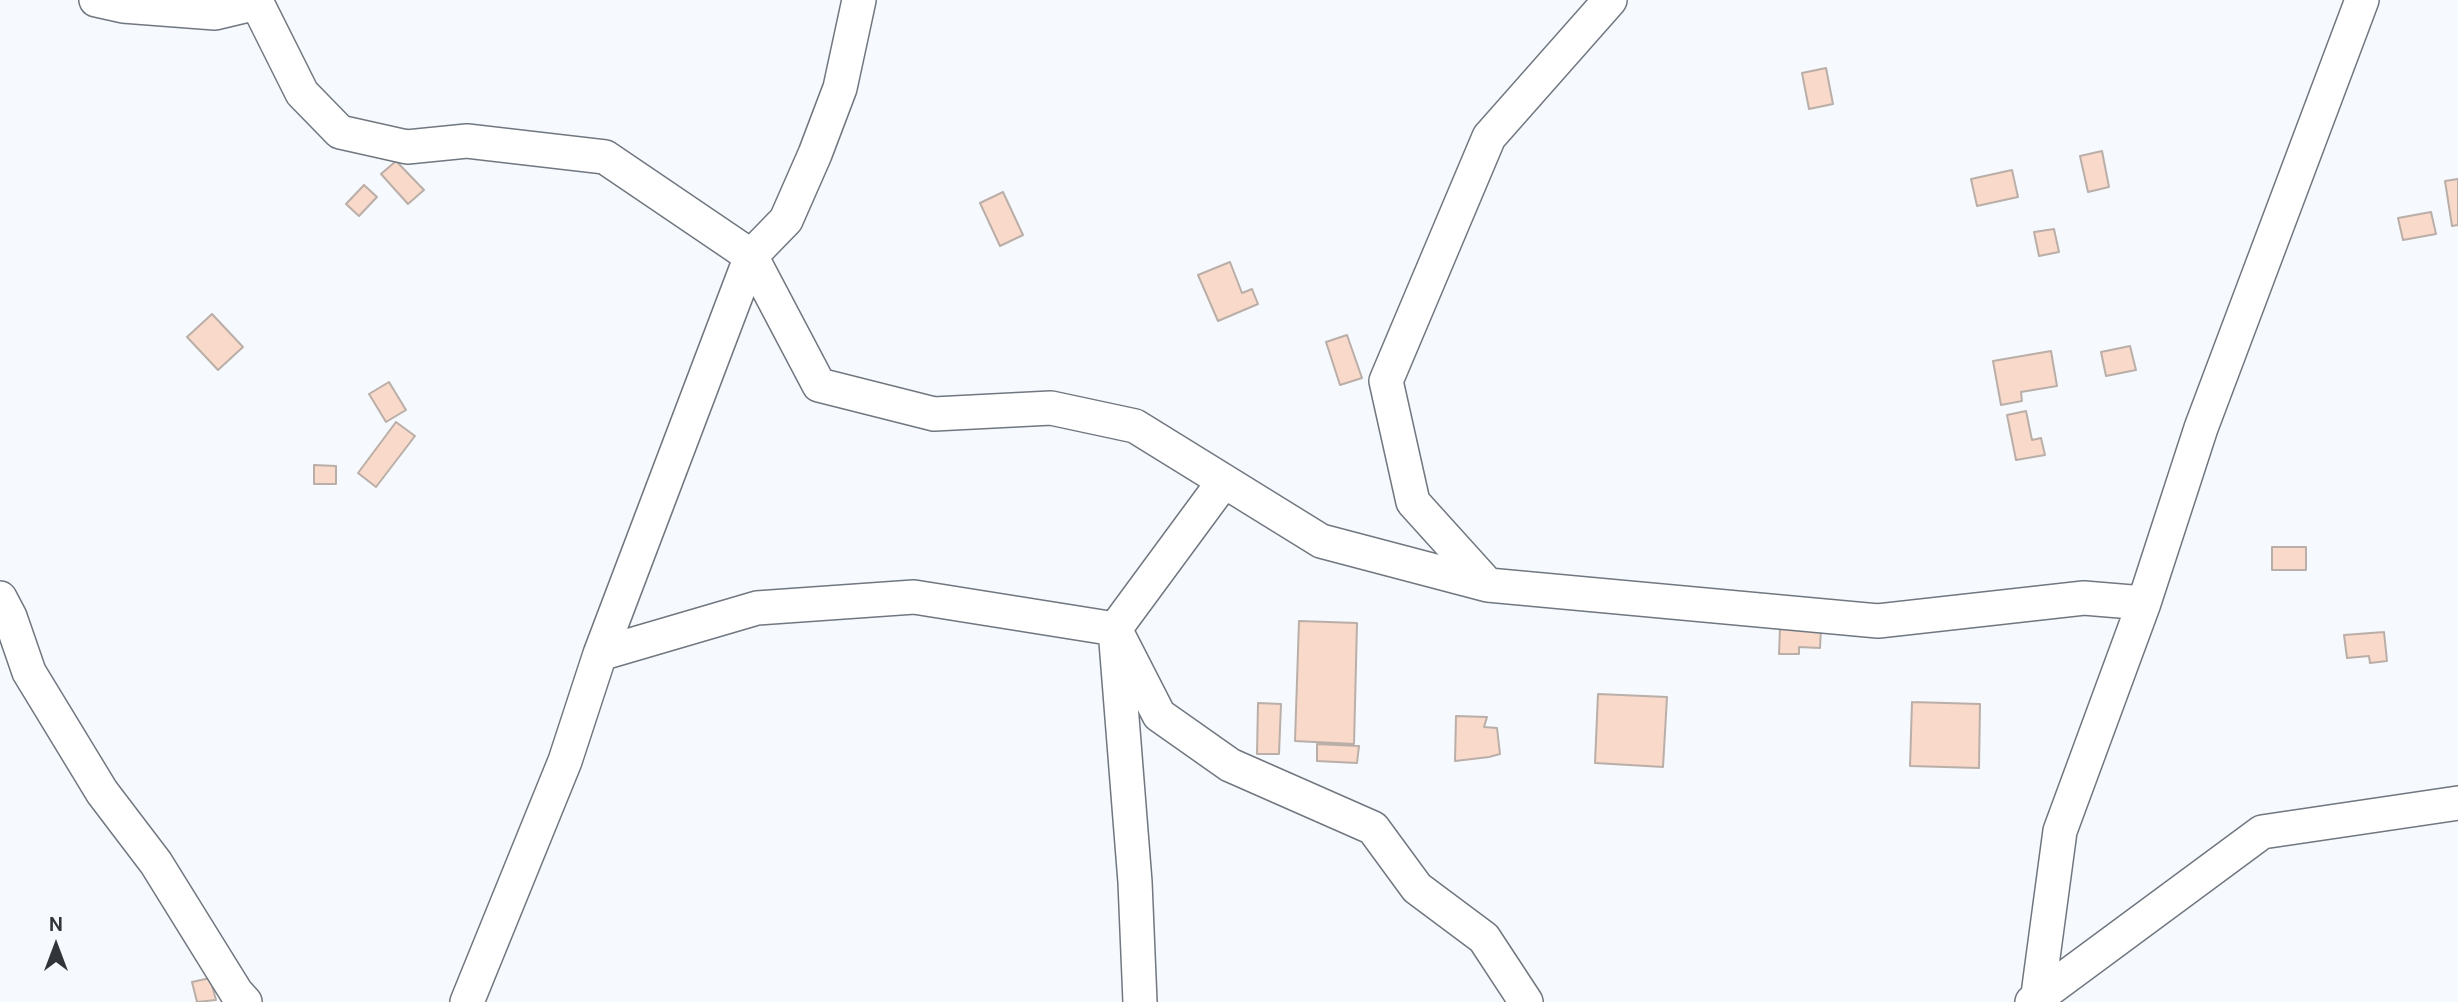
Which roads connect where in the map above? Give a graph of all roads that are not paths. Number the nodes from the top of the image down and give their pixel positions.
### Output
1 (96, 0) edge
2 (859, 0) edge
3 (1610, 0) edge
4 (2362, 0) edge
5 (751, 256) junction
6 (1224, 481) junction
7 (1488, 585) junction
8 (0, 598) edge
9 (2144, 603) junction
10 (1115, 629) junction
11 (600, 654) junction
12 (2458, 803) edge
13 (2035, 1001) edge
14 (245, 1002) edge
15 (467, 1002) edge
16 (1140, 1002) edge
17 (1526, 1002) edge

1 - 5 street
2 - 5 street
3 - 7 street
4 - 9 street
5 - 6 street
5 - 11 street
6 - 7 street
6 - 10 street
7 - 9 street
8 - 14 street
9 - 13 street
10 - 11 street
10 - 16 street
10 - 17 street
11 - 15 street
12 - 13 street

